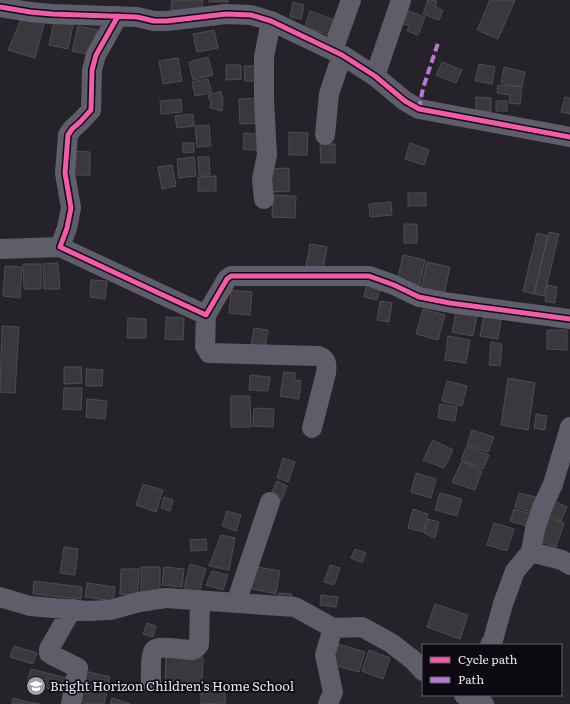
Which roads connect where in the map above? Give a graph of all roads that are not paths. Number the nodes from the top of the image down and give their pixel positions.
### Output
1 (351, 0) edge
2 (401, 0) edge
3 (31, 6) edge
4 (0, 7) edge
5 (54, 7) edge
6 (118, 16) junction
7 (271, 21) junction
8 (337, 52) junction
9 (375, 76) junction
10 (325, 135) dead end
11 (570, 137) edge
12 (264, 199) dead end
13 (60, 247) junction
14 (0, 249) edge
15 (206, 315) junction
16 (570, 319) edge
17 (570, 427) edge
18 (312, 428) dead end
19 (270, 502) dead end
20 (530, 552) junction
21 (570, 565) edge
22 (0, 597) edge
23 (200, 600) junction
24 (236, 603) junction
25 (72, 609) junction
26 (332, 628) junction
27 (491, 644) edge
28 (416, 659) edge
29 (151, 682) dead end
30 (466, 696) edge
31 (71, 704) edge
32 (328, 704) edge
33 (484, 704) edge

1 - 8 street
2 - 9 street
3 - 4 street
3 - 5 street
5 - 6 street
6 - 7 street
6 - 13 street
7 - 8 street
7 - 12 street
8 - 9 street
8 - 10 street
9 - 11 street
13 - 14 street
13 - 15 street
15 - 16 street
15 - 18 street
17 - 20 street
19 - 24 street
20 - 21 street
20 - 27 street
22 - 25 street
23 - 24 street
23 - 25 street
23 - 29 street
24 - 26 street
25 - 31 street
26 - 28 street
26 - 32 street
30 - 33 street

